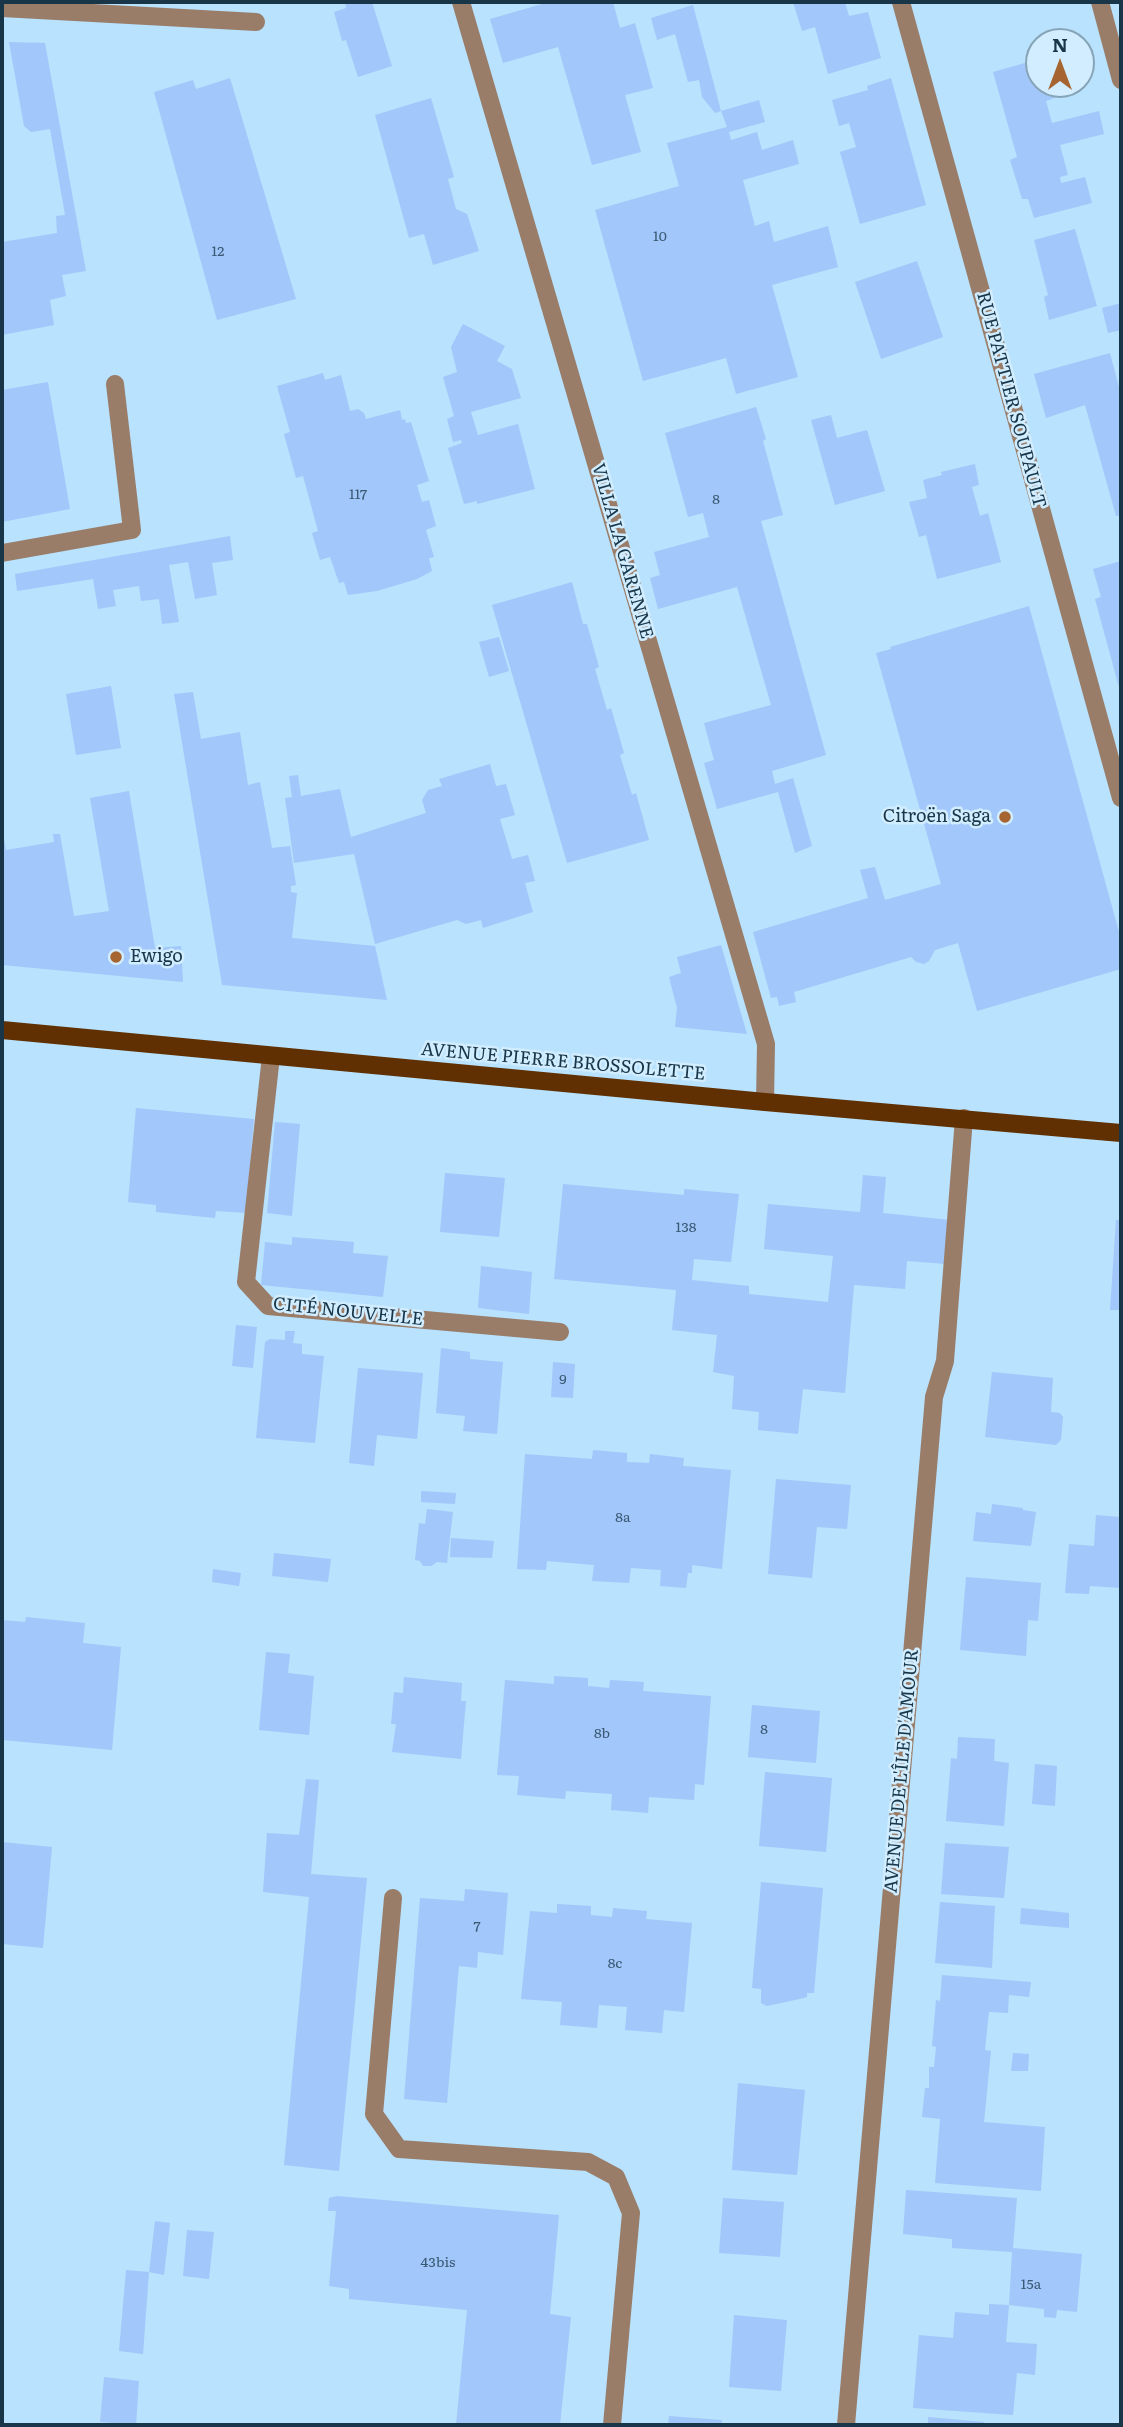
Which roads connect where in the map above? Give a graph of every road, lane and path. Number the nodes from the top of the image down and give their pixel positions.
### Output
1 (461, 2) edge
2 (901, 2) edge
3 (1100, 2) edge
4 (2, 8) edge
5 (256, 22) dead end
6 (1121, 80) edge
7 (115, 384) dead end
8 (2, 554) edge
9 (1121, 798) edge
10 (2, 1030) edge
11 (271, 1056) junction
12 (765, 1102) junction
13 (964, 1118) junction
14 (1121, 1133) edge
15 (560, 1332) dead end
16 (393, 1898) dead end
17 (612, 2425) edge
18 (846, 2425) edge

1 - 12 street, VILLA LA GARENNE
2 - 9 street, RUE PATTIER SOUPAULT
3 - 6 street
4 - 5 street
7 - 8 street
10 - 11 main road, AVENUE PIERRE BROSSOLETTE
11 - 12 main road, AVENUE PIERRE BROSSOLETTE
11 - 15 street, CITÉ NOUVELLE
12 - 13 main road, AVENUE PIERRE BROSSOLETTE
13 - 14 main road, AVENUE PIERRE BROSSOLETTE
13 - 18 street, AVENUE DE L'ÎLE D'AMOUR
16 - 17 street

